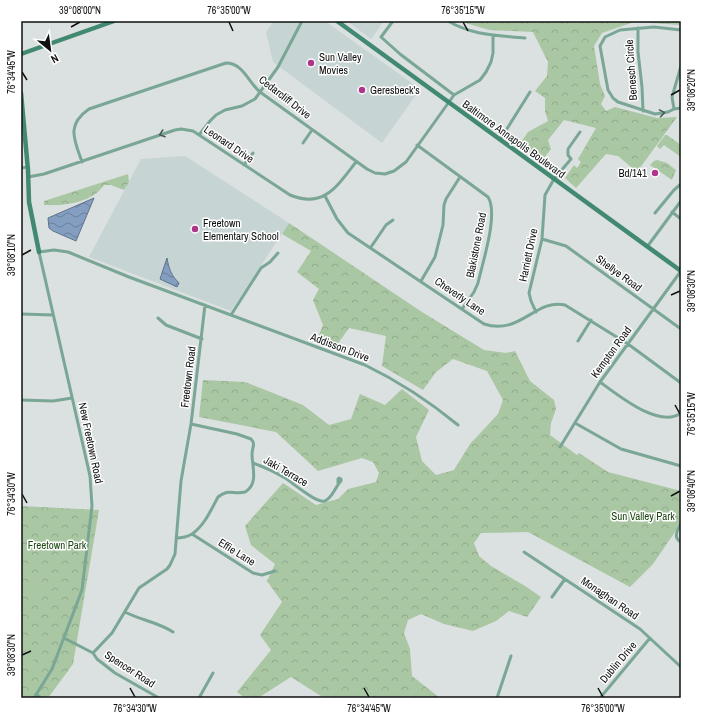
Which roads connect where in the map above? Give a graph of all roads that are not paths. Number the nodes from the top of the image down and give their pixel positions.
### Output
1 (302, 21) edge
2 (337, 21) edge
3 (393, 21) edge
4 (448, 21) edge
5 (111, 22) edge
6 (638, 28) junction
7 (681, 30) edge
8 (493, 35) junction
9 (525, 38) dead end
10 (21, 54) edge
11 (400, 54) junction
12 (394, 63) junction
13 (681, 66) edge
14 (260, 92) junction
15 (530, 92) dead end
16 (21, 93) edge
17 (454, 95) junction
18 (449, 103) junction
19 (681, 108) edge
20 (674, 109) junction
21 (643, 111) junction
22 (312, 130) junction
23 (580, 132) dead end
24 (199, 135) junction
25 (500, 140) junction
26 (303, 142) dead end
27 (417, 145) junction
28 (253, 153) dead end
29 (82, 162) junction
30 (356, 162) junction
31 (244, 165) junction
32 (28, 167) junction
33 (21, 168) edge
34 (28, 177) junction
35 (460, 177) junction
36 (554, 179) junction
37 (681, 184) edge
38 (325, 196) junction
39 (681, 201) edge
40 (672, 212) junction
41 (655, 213) dead end
42 (681, 219) edge
43 (393, 220) dead end
44 (542, 239) junction
45 (647, 246) junction
46 (371, 247) junction
47 (38, 252) junction
48 (278, 253) dead end
49 (681, 271) edge
50 (421, 280) junction
51 (205, 305) junction
52 (462, 309) junction
53 (653, 309) junction
54 (536, 312) junction
55 (21, 314) edge
56 (53, 315) junction
57 (231, 315) junction
58 (158, 318) dead end
59 (590, 320) junction
60 (681, 329) edge
61 (202, 339) junction
62 (578, 341) dead end
63 (628, 344) junction
64 (600, 382) junction
65 (681, 383) edge
66 (72, 398) junction
67 (21, 400) edge
68 (681, 413) edge
69 (575, 423) junction
70 (191, 424) junction
71 (458, 425) dead end
72 (560, 447) dead end
73 (254, 463) junction
74 (681, 466) edge
75 (338, 483) dead end
76 (681, 524) edge
77 (192, 534) junction
78 (176, 538) junction
79 (681, 542) edge
80 (524, 552) dead end
81 (275, 571) dead end
82 (565, 579) junction
83 (552, 597) dead end
84 (125, 612) junction
85 (173, 632) dead end
86 (64, 638) junction
87 (650, 638) junction
88 (92, 653) junction
89 (511, 656) dead end
90 (681, 667) edge
91 (213, 673) dead end
92 (36, 694) junction
93 (34, 698) edge
94 (41, 698) edge
95 (159, 698) edge
96 (198, 698) edge
97 (497, 698) edge
98 (600, 698) edge

1 - 14 street
2 - 12 main road, Baltimore Annapolis Boulevard
3 - 11 street
4 - 8 street
5 - 10 main road
6 - 7 street, Benesch Circle
6 - 21 street, Benesch Circle
6 - 21 street, Benesch Circle
8 - 9 street
8 - 17 street
11 - 12 street
11 - 17 street
12 - 18 main road, Baltimore Annapolis Boulevard
13 - 20 street
14 - 22 street, Cedarcliff Drive
14 - 24 street
14 - 29 street, Cedarcliff Drive
15 - 25 street
16 - 32 main road
17 - 18 street, Cedarcliff Drive
18 - 25 main road, Baltimore Annapolis Boulevard
18 - 27 street, Cedarcliff Drive
19 - 20 street
21 -> 20 street
22 - 26 street
22 - 30 street, Cedarcliff Drive
23 - 36 street, Harriett Drive
24 -> 29 street, Leonard Drive
24 - 31 street, Leonard Drive
25 - 36 main road, Baltimore Annapolis Boulevard
27 - 30 street, Cedarcliff Drive
27 - 35 street, Blakistone Road
28 - 31 street
29 - 34 street, Leonard Drive
30 - 38 street
31 - 38 street, Leonard Drive
32 - 33 street
32 - 34 main road
34 - 47 main road
35 - 50 street
35 - 52 street, Blakistone Road
36 - 44 street, Harriett Drive
36 - 45 main road, Baltimore Annapolis Boulevard
37 - 41 street
38 - 46 street, Cheverly Lane
39 - 40 street
40 - 42 street
40 - 45 street
43 - 46 street
44 - 53 street, Shellye Road
44 - 54 street, Harriett Drive
45 - 49 main road, Baltimore Annapolis Boulevard
46 - 50 street, Cheverly Lane
47 - 51 street
47 - 56 street, New Freetown Road
48 - 57 street
49 - 53 street, Kempton Road
50 - 52 street, Cheverly Lane
51 - 57 street, Addisson Drive
51 - 61 street, Freetown Road
52 - 54 street, Cheverly Lane
53 - 60 street, Shellye Road
53 - 63 street, Kempton Road
54 - 59 street, Cheverly Lane
55 - 56 street
56 - 66 street, New Freetown Road
57 - 71 street, Addisson Drive
58 - 61 street
59 - 62 street
59 - 63 street, Cheverly Lane
61 - 70 street, Freetown Road
63 - 64 street, Kempton Road
63 - 65 street, Cheverly Lane
64 - 68 street
64 - 69 street, Kempton Road
66 - 67 street
66 - 86 street, New Freetown Road
69 - 72 street, Kempton Road
69 - 74 street
70 - 73 street, Jaki Terrace
70 - 78 street, Freetown Road
73 - 75 street, Jaki Terrace
73 - 77 street
76 - 79 street
77 - 78 street
77 - 81 street, Effie Lane
78 - 84 street, Freetown Road
80 - 82 street, Monaghan Road
82 - 83 street
82 - 87 street, Monaghan Road
84 - 85 street
84 - 88 street, Freetown Road
86 - 88 street
86 - 92 street
87 - 90 street, Monaghan Road
87 - 98 street, Dublin Drive
88 - 95 street, Spencer Road
89 - 97 street
91 - 96 street
92 - 93 street
92 - 94 street

